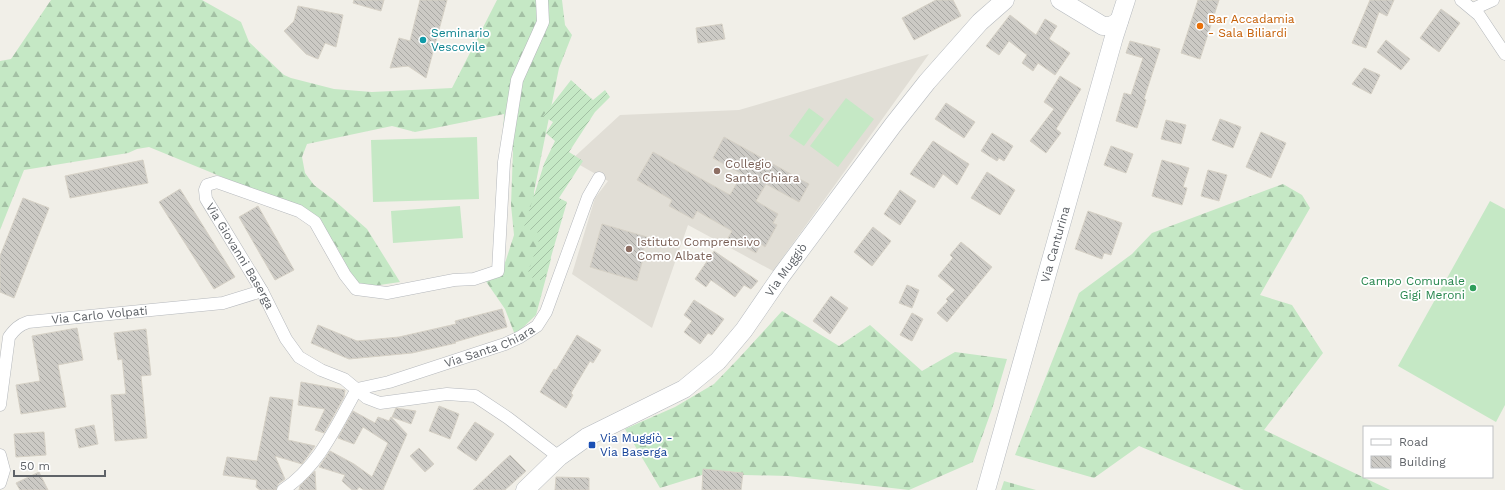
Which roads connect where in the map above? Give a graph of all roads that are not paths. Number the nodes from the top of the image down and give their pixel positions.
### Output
1 (542, 0) edge
2 (1004, 0) edge
3 (1060, 0) edge
4 (1126, 0) edge
5 (1461, 0) edge
6 (1493, 0) edge
7 (1473, 9) junction
8 (1119, 21) junction
9 (1100, 24) junction
10 (1111, 49) junction
11 (1505, 54) edge
12 (599, 178) dead end
13 (262, 291) junction
14 (357, 389) junction
15 (0, 405) edge
16 (0, 455) edge
17 (559, 457) junction
18 (0, 483) edge
19 (283, 490) edge
20 (525, 490) edge
21 (986, 490) edge

1 - 13 street, Via Giovanni Baserga
2 - 17 street, Via Muggiò
3 - 9 street
4 - 8 street, Via Canturina
5 - 7 street
6 - 7 street
7 - 11 street
8 - 9 street
8 - 10 street, Via Canturina
9 - 10 street
10 - 21 street, Via Canturina
12 - 14 street, Via Santa Chiara
13 - 14 street, Via Giovanni Baserga
13 - 15 street, Via Carlo Volpati
14 - 17 street, Via Giovanni Baserga
14 - 19 street
16 - 18 street
17 - 20 street, Via Muggiò

